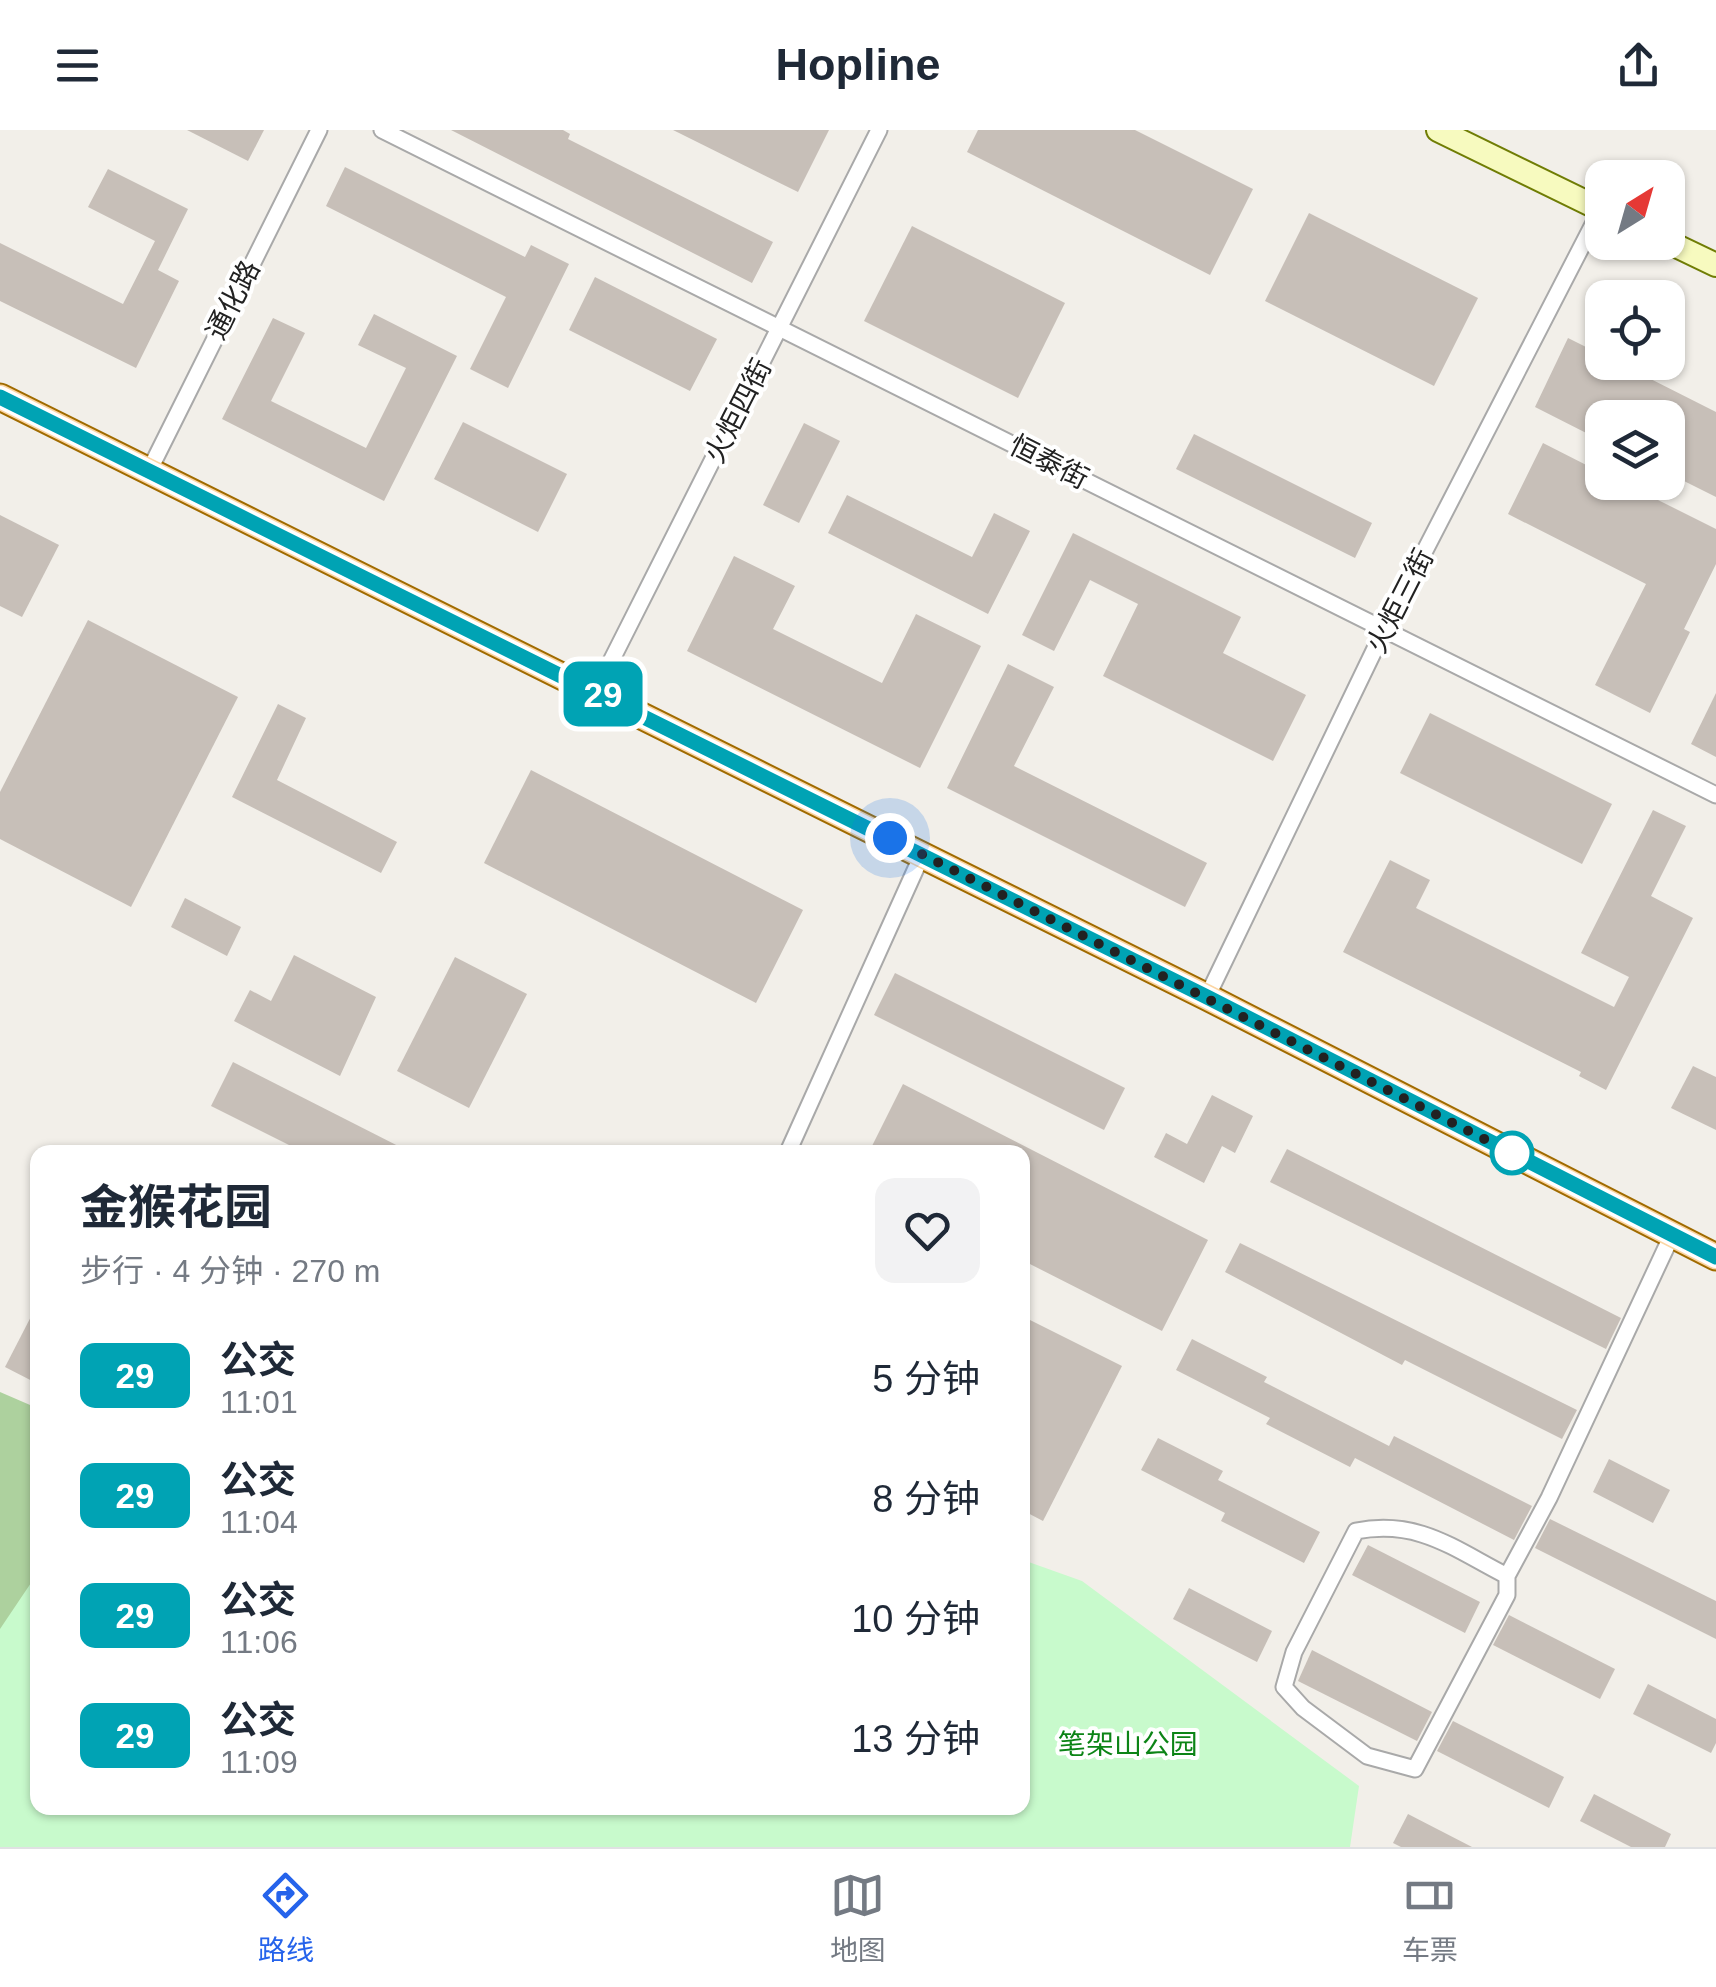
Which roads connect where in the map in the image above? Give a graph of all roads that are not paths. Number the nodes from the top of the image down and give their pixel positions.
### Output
1 (318, 130) edge
2 (382, 130) edge
3 (879, 130) edge
4 (1438, 130) edge
5 (1585, 201) edge
6 (1585, 242) edge
7 (1685, 250) edge
8 (1716, 266) edge
9 (781, 327) junction
10 (0, 397) edge
11 (149, 471) junction
12 (1384, 630) junction
13 (596, 691) junction
14 (1716, 795) edge
15 (922, 855) junction
16 (1207, 997) junction
17 (791, 1145) edge
18 (1672, 1235) junction
19 (1716, 1257) edge
20 (1507, 1576) junction

1 - 11 street, 通化路
2 - 9 street, 恒泰街
3 - 9 street, 火炬四街
4 - 5 main road
6 - 12 street, 火炬三街
7 - 8 main road
9 - 12 street, 恒泰街
9 - 13 street, 火炬四街
10 - 11 main road
11 - 13 main road
12 - 14 street, 恒泰街
12 - 16 street, 火炬三街
13 - 15 main road
15 - 16 main road
15 - 17 street
16 - 18 main road
18 - 19 main road
18 - 20 street
20 - 20 street

